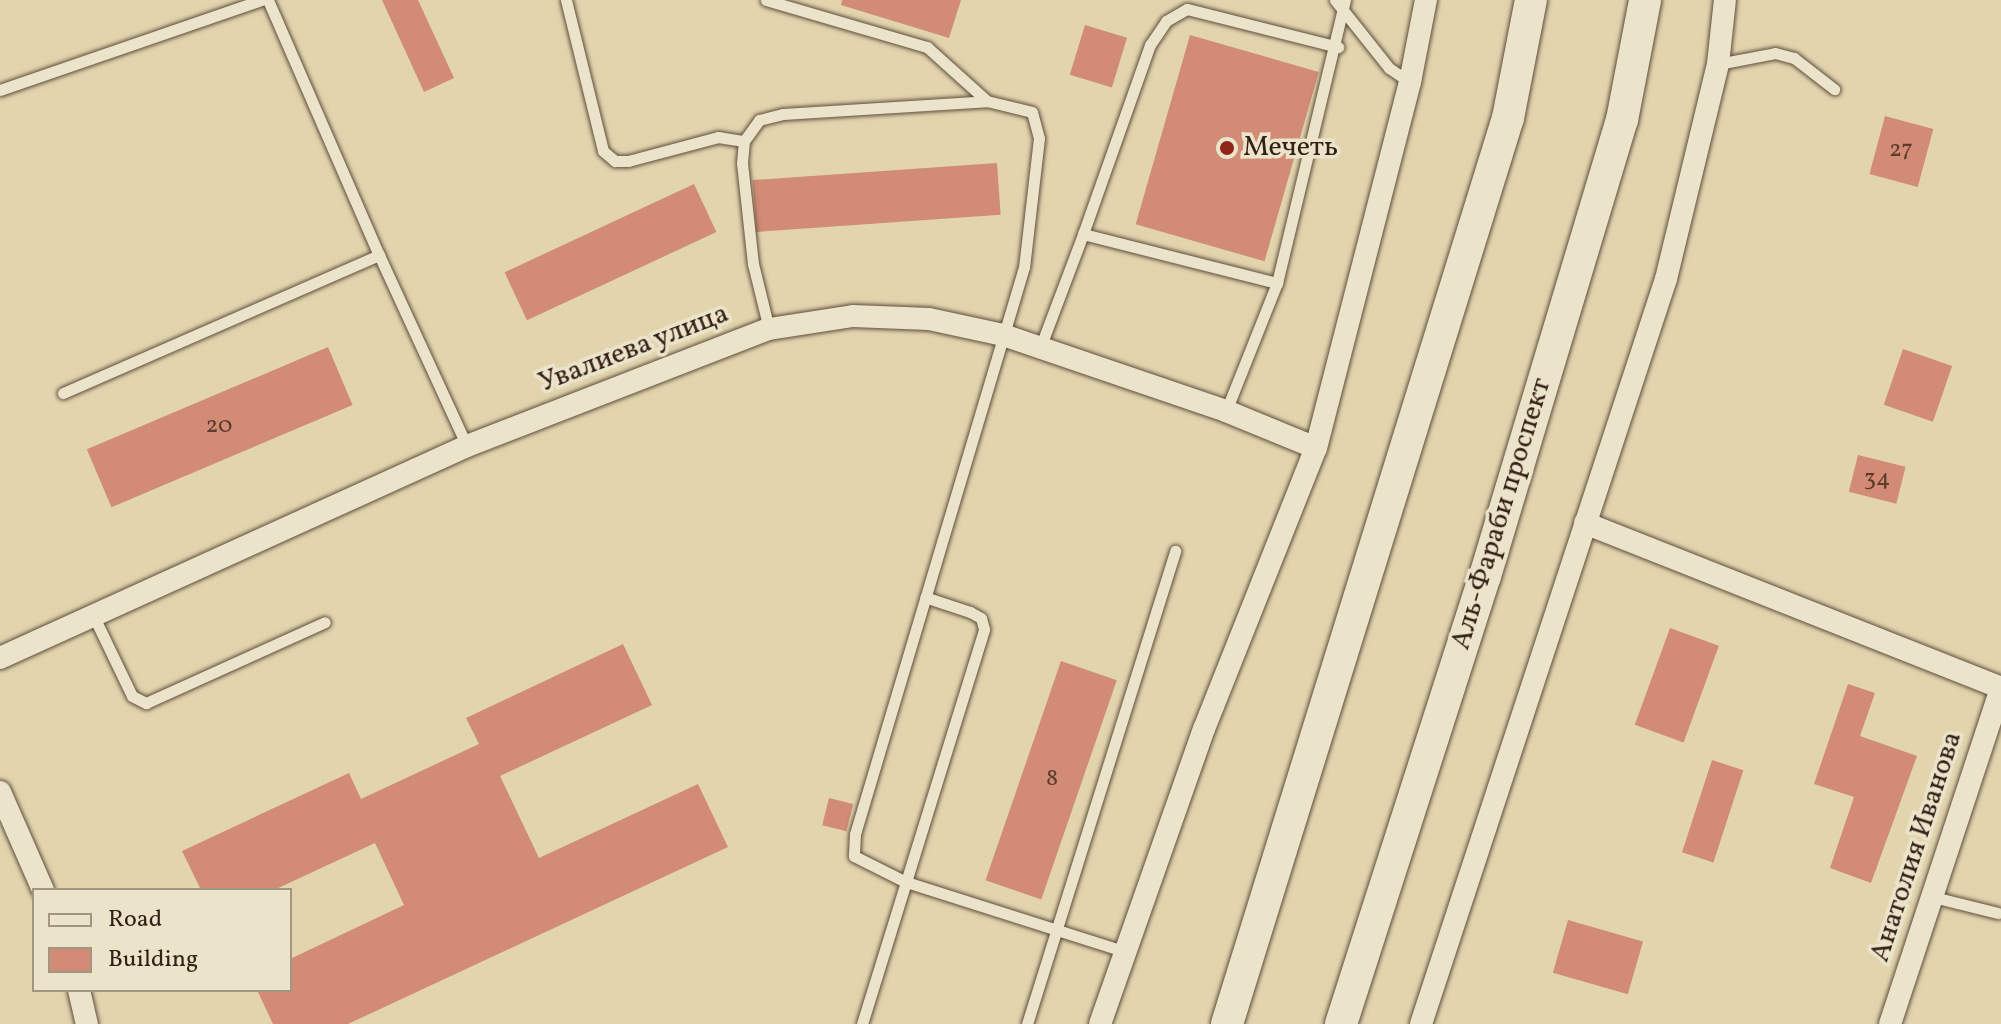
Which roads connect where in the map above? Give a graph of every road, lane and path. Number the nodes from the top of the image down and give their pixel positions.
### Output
1 (265, 0) edge
2 (566, 0) edge
3 (766, 0) edge
4 (1426, 0) edge
5 (1531, 0) edge
6 (1645, 0) edge
7 (1725, 0) edge
8 (1342, 3) edge
9 (1338, 47) junction
10 (1718, 64) junction
11 (1410, 82) junction
12 (1834, 89) dead end
13 (0, 90) edge
14 (987, 101) junction
15 (744, 141) junction
16 (1083, 234) junction
17 (379, 255) junction
18 (1277, 283) junction
19 (769, 329) junction
20 (1003, 335) junction
21 (1040, 348) junction
22 (63, 393) dead end
23 (1226, 411) junction
24 (467, 446) junction
25 (1316, 448) junction
26 (1585, 523) junction
27 (1175, 551) dead end
28 (925, 597) junction
29 (95, 619) junction
30 (325, 622) dead end
31 (0, 658) edge
32 (2001, 688) edge
33 (0, 792) edge
34 (906, 882) junction
35 (42, 888) edge
36 (1933, 897) junction
37 (1998, 913) dead end
38 (1058, 930) junction
39 (1124, 951) junction
40 (79, 992) edge
41 (87, 1024) edge
42 (862, 1024) edge
43 (1027, 1024) edge
44 (1100, 1024) edge
45 (1227, 1024) edge
46 (1341, 1024) edge
47 (1421, 1024) edge
48 (1890, 1024) edge

1 - 13 lane
1 - 17 lane
2 - 15 lane
3 - 14 lane
4 - 11 street
5 - 45 street
6 - 46 street, Аль-Фараби проспект
7 - 10 street
8 - 9 lane
8 - 11 lane
9 - 16 lane
9 - 18 lane
10 - 12 lane
10 - 26 street
11 - 25 street
14 - 15 lane
14 - 20 lane
15 - 19 lane
16 - 18 lane
16 - 21 lane
17 - 22 lane
17 - 24 lane
18 - 23 lane
19 - 20 street, Увалиева улица
19 - 24 street, Увалиева улица
20 - 21 street, Увалиева улица
20 - 28 lane
21 - 23 street, Увалиева улица
23 - 25 street, Увалиева улица
24 - 29 street, Увалиева улица
25 - 39 street
26 - 32 street
26 - 47 street
27 - 38 lane
28 - 34 lane
28 - 34 lane
29 - 30 lane
29 - 31 street, Увалиева улица
32 - 36 street, Анатолия Иванова
33 - 35 street
34 - 38 lane
34 - 42 lane
36 - 37 lane
36 - 48 street, Анатолия Иванова
38 - 39 lane
38 - 43 lane
39 - 44 street
40 - 41 street

